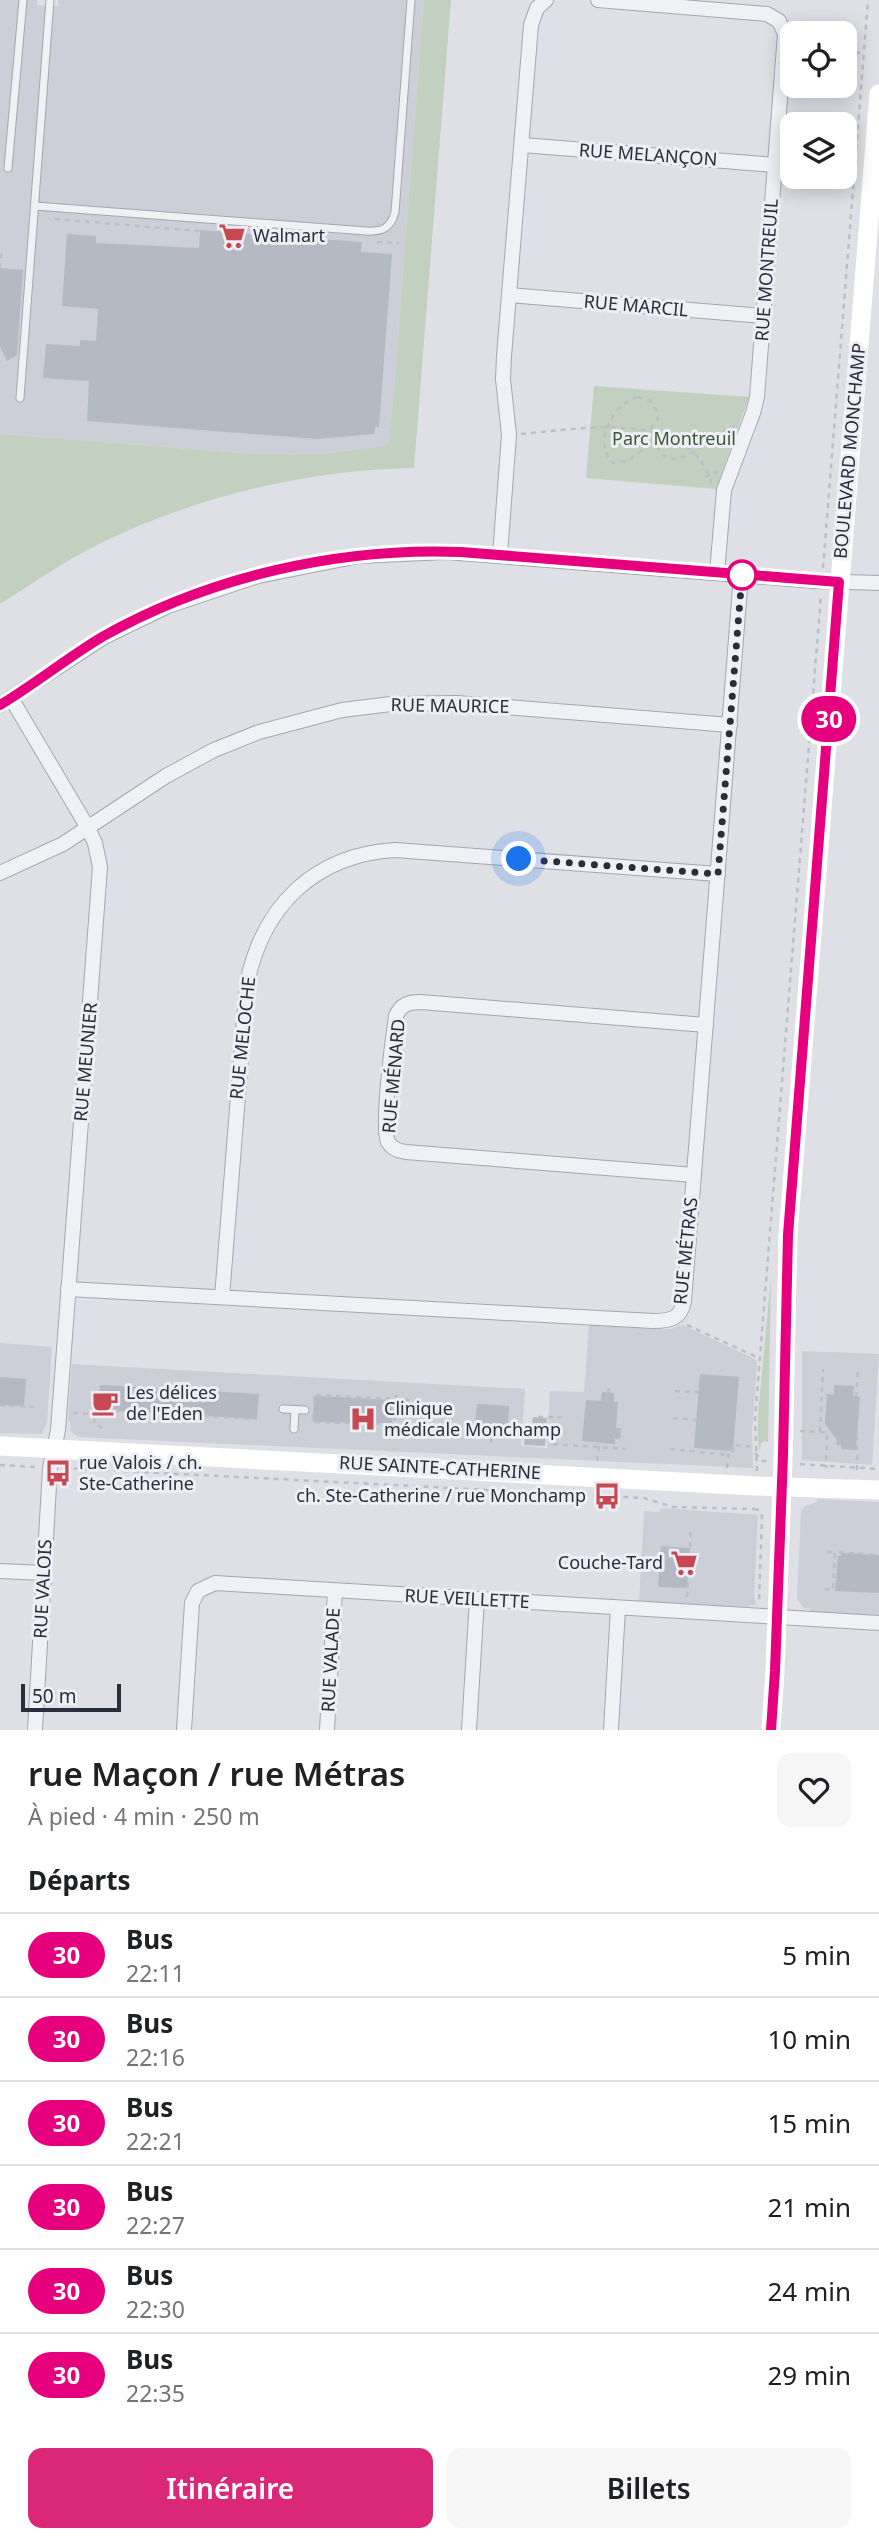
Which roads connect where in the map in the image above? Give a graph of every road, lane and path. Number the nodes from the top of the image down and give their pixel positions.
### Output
1 (23, 0) edge
2 (50, 0) edge
3 (411, 0) edge
4 (547, 0) edge
5 (598, 0) edge
6 (868, 0) edge
7 (857, 53) edge
8 (864, 54) junction
9 (879, 94) edge
10 (522, 145) junction
11 (775, 165) junction
12 (8, 168) dead end
13 (35, 206) junction
14 (2, 251) dead end
15 (0, 268) edge
16 (509, 295) junction
17 (763, 316) junction
18 (20, 398) dead end
19 (739, 426) dead end
20 (607, 429) junction
21 (652, 432) junction
22 (516, 435) dead end
23 (649, 442) junction
24 (695, 452) junction
25 (705, 477) dead end
26 (500, 555) junction
27 (823, 565) dead end
28 (717, 573) junction
29 (741, 575) junction
30 (839, 582) junction
31 (879, 583) edge
32 (821, 592) dead end
33 (5, 701) edge
34 (730, 725) junction
35 (88, 828) junction
36 (0, 873) edge
37 (718, 874) junction
38 (706, 1025) junction
39 (694, 1175) junction
40 (68, 1289) junction
41 (222, 1297) junction
42 (684, 1324) dead end
43 (762, 1359) junction
44 (823, 1369) dead end
45 (858, 1371) dead end
46 (609, 1388) dead end
47 (675, 1391) dead end
48 (699, 1392) dead end
49 (608, 1393) dead end
50 (856, 1396) dead end
51 (396, 1397) junction
52 (416, 1400) dead end
53 (0, 1405) edge
54 (34, 1407) dead end
55 (283, 1409) dead end
56 (109, 1410) dead end
57 (295, 1410) junction
58 (305, 1410) dead end
59 (114, 1411) dead end
60 (69, 1413) dead end
61 (94, 1414) junction
62 (170, 1414) dead end
63 (184, 1415) dead end
64 (562, 1417) dead end
65 (538, 1418) dead end
66 (673, 1418) dead end
67 (257, 1419) dead end
68 (697, 1420) dead end
69 (365, 1424) junction
70 (394, 1424) junction
71 (492, 1427) dead end
72 (102, 1428) dead end
73 (294, 1429) dead end
74 (365, 1430) dead end
75 (800, 1431) dead end
76 (394, 1432) dead end
77 (820, 1432) junction
78 (857, 1437) dead end
79 (546, 1438) dead end
80 (554, 1438) dead end
81 (491, 1443) dead end
82 (554, 1444) dead end
83 (599, 1446) junction
84 (0, 1447) edge
85 (755, 1447) junction
86 (54, 1449) junction
87 (626, 1449) dead end
88 (670, 1449) dead end
89 (755, 1452) junction
90 (728, 1455) junction
91 (767, 1461) dead end
92 (597, 1464) dead end
93 (0, 1465) edge
94 (801, 1465) dead end
95 (826, 1466) junction
96 (40, 1467) dead end
97 (62, 1468) dead end
98 (857, 1468) junction
99 (879, 1469) edge
100 (727, 1470) dead end
101 (757, 1471) dead end
102 (782, 1486) junction
103 (879, 1490) edge
104 (691, 1528) dead end
105 (827, 1552) dead end
106 (835, 1552) junction
107 (879, 1555) edge
108 (0, 1571) edge
109 (44, 1573) junction
110 (825, 1589) dead end
111 (335, 1591) junction
112 (477, 1599) junction
113 (759, 1602) dead end
114 (686, 1604) dead end
115 (618, 1608) junction
116 (776, 1617) junction
117 (879, 1623) edge
118 (35, 1730) edge
119 (184, 1730) edge
120 (327, 1730) edge
121 (469, 1730) edge
122 (611, 1730) edge
123 (771, 1730) edge

1 - 12 lane
2 - 13 lane
3 - 13 lane
4 - 10 street
5 - 11 street, RUE MONTREUIL
6 - 8 path, BOULEVARD MONCHAMP
7 - 8 path
8 - 27 path, BOULEVARD MONCHAMP
9 - 30 street, BOULEVARD MONCHAMP
10 - 11 street, RUE MELANÇON
10 - 16 street
11 - 17 street, RUE MONTREUIL
13 - 18 lane
14 - 15 path
16 - 17 street, RUE MARCIL
16 - 26 street
17 - 28 street, RUE MONTREUIL
19 - 24 path
20 - 21 path
20 - 21 path
20 - 22 path
20 - 23 path
21 - 23 path
21 - 24 path
23 - 24 path
24 - 25 path
26 - 28 street
26 - 33 street
28 - 29 street
29 - 30 street
29 - 34 street, RUE MÉTRAS
30 - 31 street
30 - 102 street, BOULEVARD MONCHAMP
32 - 43 path
33 - 35 street, RUE MEUNIER
34 - 35 street, RUE MAURICE
34 - 37 street, RUE MÉTRAS
35 - 36 street, RUE MAURICE
35 - 40 street, RUE MEUNIER
37 - 38 street, RUE MÉTRAS
37 - 41 street, RUE MELOCHE
38 - 39 street, RUE MÉTRAS
38 - 39 street, RUE MÉNARD
39 - 41 street, RUE MÉTRAS
40 - 41 street, RUE MÉTRAS
40 - 86 street, RUE MEUNIER
42 - 43 path
43 - 85 path
44 - 77 path
45 - 50 path
46 - 49 path
47 - 48 path
51 - 52 path
51 - 69 path
51 - 70 path
53 - 54 path
55 - 57 lane
56 - 61 path
57 - 58 lane
57 - 73 lane
59 - 62 path
60 - 61 path
61 - 72 path
63 - 67 path
64 - 65 path
66 - 68 path
69 - 70 path
69 - 74 path
70 - 76 path
71 - 81 path
75 - 77 path
77 - 95 path
78 - 98 path
79 - 80 path
82 - 83 path
83 - 87 path
83 - 92 path
84 - 86 street, RUE SAINTE-CATHERINE
85 - 89 path
85 - 90 path
86 - 102 street, RUE SAINTE-CATHERINE
86 - 109 street, RUE VALOIS
88 - 90 path
89 - 91 path
89 - 101 path
90 - 100 path
93 - 96 path
94 - 95 path
95 - 98 path
97 - 113 path, RUE SAINTE-CATHERINE
98 - 99 path
102 - 103 street, RUE SAINTE-CATHERINE
102 - 116 street, BOULEVARD MONCHAMP
104 - 114 path
105 - 106 path
106 - 107 path
106 - 110 path
108 - 109 street
109 - 118 street, RUE VALOIS
111 - 112 street, RUE VEILLETTE
111 - 119 street, RUE VEILLETTE
111 - 120 street, RUE VALADE
112 - 115 street, RUE VEILLETTE
112 - 121 street
115 - 116 street, RUE VEILLETTE
115 - 122 street
116 - 117 street, RUE VEILLETTE
116 - 123 street, BOULEVARD MONCHAMP

